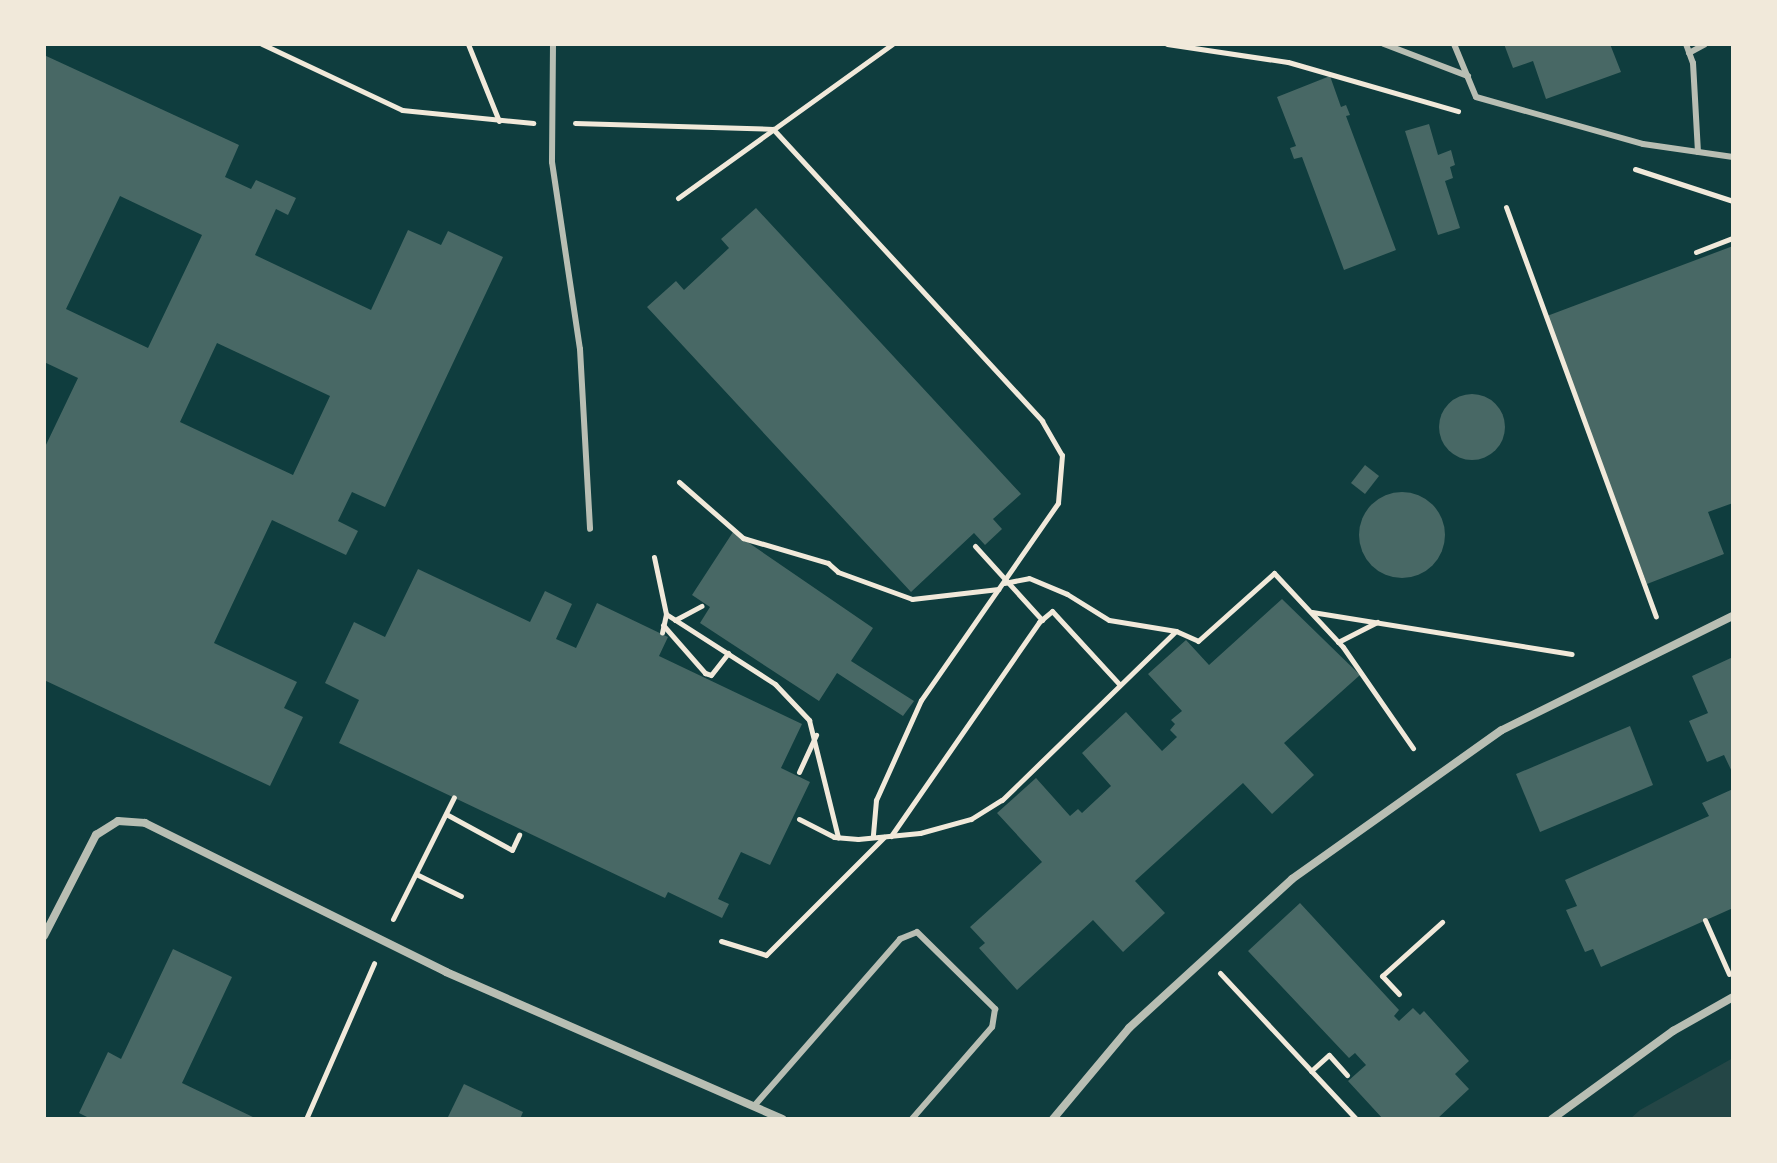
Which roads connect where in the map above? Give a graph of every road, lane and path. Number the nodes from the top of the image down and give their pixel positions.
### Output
1 (262, 44) edge
2 (468, 44) edge
3 (553, 44) edge
4 (892, 44) edge
5 (1167, 44) edge
6 (1384, 44) edge
7 (1454, 44) edge
8 (1686, 44) edge
9 (1705, 44) edge
10 (1689, 53) junction
11 (1468, 76) junction
12 (1471, 115) dead end
13 (499, 121) junction
14 (534, 123) dead end
15 (575, 123) dead end
16 (773, 129) junction
17 (1698, 152) junction
18 (1733, 157) edge
19 (1622, 165) dead end
20 (678, 198) dead end
21 (1733, 201) edge
22 (1506, 207) dead end
23 (1733, 238) edge
24 (1696, 252) dead end
25 (679, 482) dead end
26 (590, 529) dead end
27 (975, 546) dead end
28 (654, 557) dead end
29 (1004, 583) junction
30 (999, 589) junction
31 (701, 606) dead end
32 (1310, 611) junction
33 (666, 614) junction
34 (1656, 616) dead end
35 (1733, 616) edge
36 (675, 620) junction
37 (1042, 620) junction
38 (1377, 621) junction
39 (663, 625) junction
40 (1176, 631) junction
41 (662, 633) dead end
42 (1338, 642) junction
43 (728, 653) junction
44 (1572, 654) dead end
45 (1120, 685) junction
46 (816, 734) junction
47 (1413, 748) dead end
48 (799, 772) dead end
49 (454, 797) dead end
50 (446, 814) junction
51 (799, 819) dead end
52 (519, 835) dead end
53 (888, 836) junction
54 (838, 837) junction
55 (873, 837) junction
56 (416, 874) junction
57 (461, 896) dead end
58 (393, 919) dead end
59 (1705, 920) dead end
60 (1442, 922) dead end
61 (44, 936) edge
62 (721, 941) dead end
63 (1206, 958) junction
64 (374, 963) dead end
65 (1731, 979) dead end
66 (1399, 994) dead end
67 (1733, 997) edge
68 (1311, 1071) junction
69 (1347, 1075) dead end
70 (754, 1106) junction
71 (779, 1118) edge
72 (306, 1119) edge
73 (912, 1119) edge
74 (1053, 1119) edge
75 (1356, 1119) edge
76 (1552, 1119) edge

1 - 13 path
2 - 13 path
3 - 26 lane
4 - 16 path
5 - 12 path
6 - 11 lane
7 - 11 lane
8 - 10 lane
9 - 10 lane
10 - 17 lane
11 - 17 lane
13 - 14 path
15 - 16 path
16 - 20 path
16 - 29 path
17 - 18 lane
19 - 21 path
22 - 34 path
23 - 24 path
25 - 30 path
27 - 37 path
28 - 33 path
29 - 30 path
29 - 40 path
30 - 55 path
31 - 36 path
32 - 38 path
32 - 40 path
32 - 42 path
33 - 36 path
33 - 39 path
35 - 63 street
36 - 43 path
37 - 45 path
37 - 53 path
38 - 42 path
38 - 44 path
39 - 41 path
39 - 43 path
40 - 45 path
42 - 47 path
43 - 46 path
45 - 53 path
46 - 48 path
46 - 54 path
49 - 50 path
50 - 52 path
50 - 56 path
51 - 54 path
53 - 55 path
53 - 62 path
54 - 55 path
56 - 57 path
56 - 58 path
59 - 65 path
60 - 66 path
61 - 70 street
63 - 68 path
63 - 74 street
64 - 72 path
67 - 76 street
68 - 69 path
68 - 75 path
70 - 71 street
70 - 73 lane

